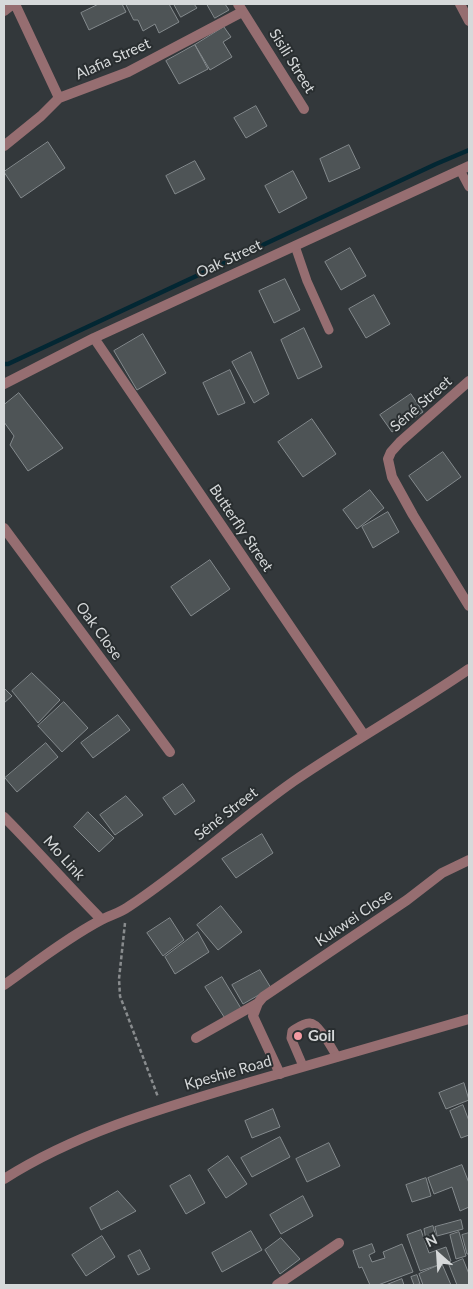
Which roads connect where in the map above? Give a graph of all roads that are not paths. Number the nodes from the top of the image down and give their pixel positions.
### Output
1 (14, 4) edge
2 (460, 4) edge
3 (240, 8) edge
4 (4, 10) edge
5 (469, 21) edge
6 (59, 98) junction
7 (304, 109) dead end
8 (4, 146) edge
9 (465, 168) edge
10 (469, 187) edge
11 (295, 246) junction
12 (329, 330) dead end
13 (94, 338) junction
14 (469, 382) edge
15 (4, 384) edge
16 (4, 528) edge
17 (469, 606) edge
18 (469, 670) edge
19 (364, 735) junction
20 (170, 752) dead end
21 (4, 817) edge
22 (469, 860) edge
23 (101, 919) junction
24 (4, 986) edge
25 (258, 1003) junction
26 (469, 1019) edge
27 (196, 1038) dead end
28 (337, 1057) junction
29 (303, 1066) junction
30 (280, 1074) junction
31 (4, 1179) edge
32 (339, 1243) dead end
33 (277, 1285) edge

1 - 4 street
1 - 6 street
2 - 5 street
3 - 6 street, Alafia Street
3 - 7 street, Sisili Street
6 - 8 street, Alafia Street
9 - 10 lane
9 - 11 street, Oak Street
11 - 12 lane
11 - 13 street, Oak Street
13 - 15 street, Oak Street
13 - 19 street, Butterfly Street
14 - 17 street, Séné Street
16 - 20 street, Oak Close
18 - 19 street, Séné Street
19 - 23 street, Séné Street
21 - 23 street, Mo Link
22 - 25 street, Kukwei Close
23 - 24 street, Séné Street
25 - 27 street, Kukwei Close
25 - 30 street
26 - 28 street, Kpeshie Road
28 - 29 street, Kpeshie Road
28 - 29 lane
29 - 30 street, Kpeshie Road
30 - 31 street, Kpeshie Road
32 - 33 street

